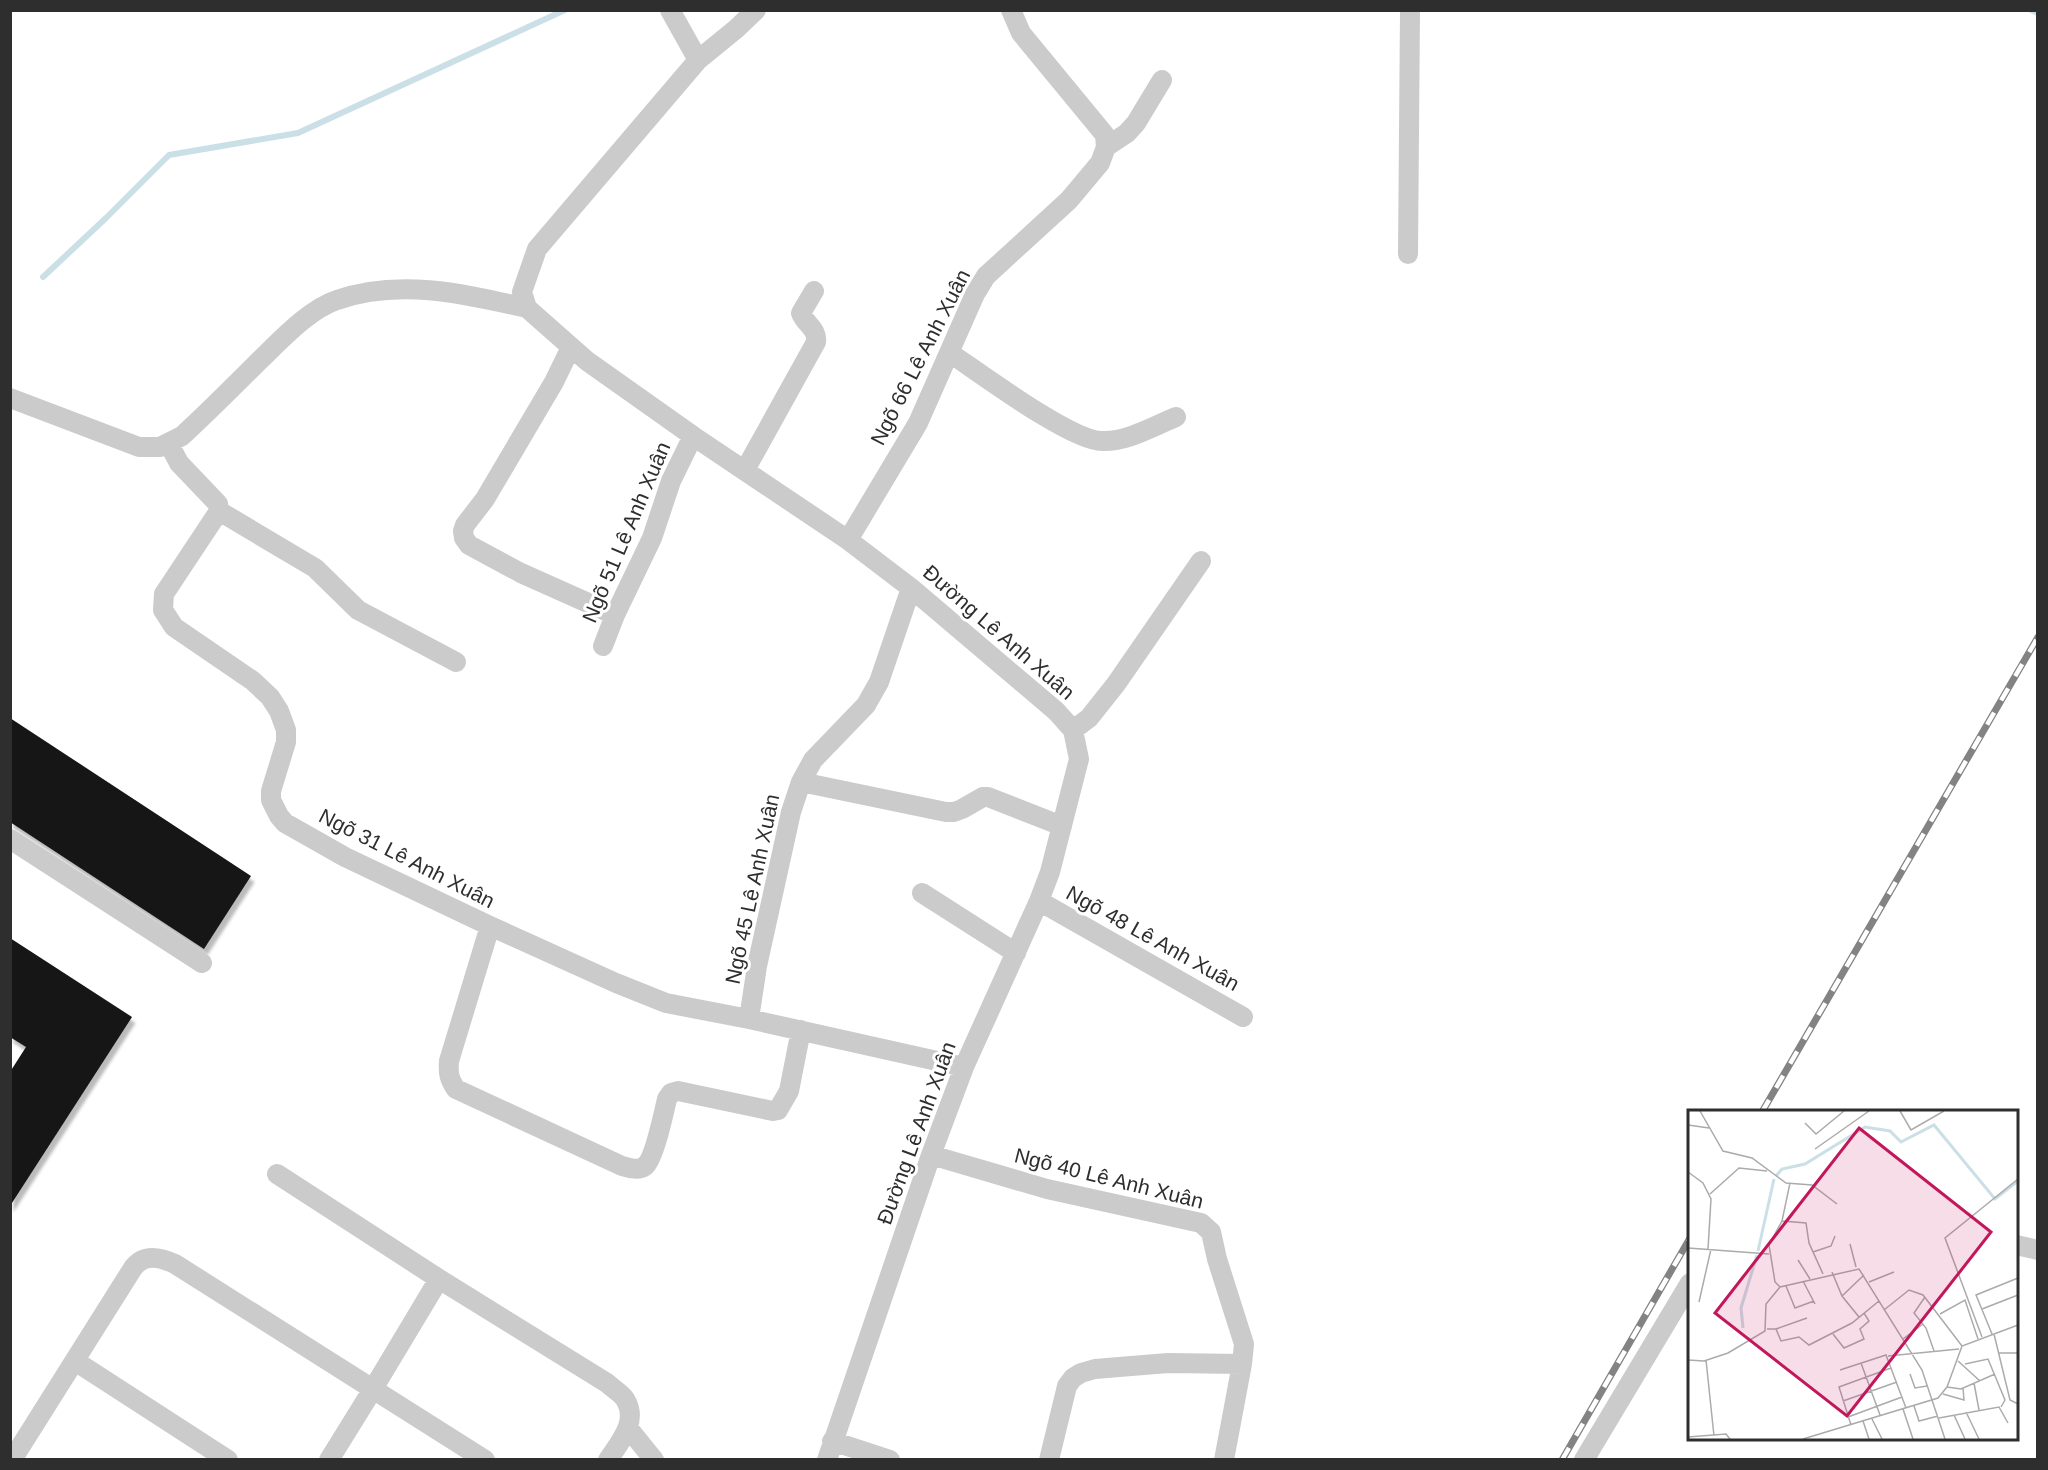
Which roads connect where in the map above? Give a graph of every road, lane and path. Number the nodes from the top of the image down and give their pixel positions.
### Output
1 (670, 10) edge
2 (756, 10) edge
3 (1011, 10) edge
4 (1410, 10) edge
5 (698, 60) junction
6 (1162, 80) dead end
7 (1106, 147) junction
8 (1408, 254) dead end
9 (814, 291) dead end
10 (527, 308) junction
11 (571, 347) junction
12 (950, 353) junction
13 (10, 398) edge
14 (1176, 417) dead end
15 (693, 436) junction
16 (169, 444) junction
17 (745, 470) junction
18 (219, 511) junction
19 (848, 540) junction
20 (1201, 561) dead end
21 (911, 588) junction
22 (615, 615) junction
23 (603, 646) dead end
24 (456, 662) dead end
25 (1073, 730) junction
26 (801, 782) junction
27 (1062, 826) junction
28 (10, 839) edge
29 (922, 893) dead end
30 (1039, 901) junction
31 (490, 926) junction
32 (1016, 953) junction
33 (202, 963) dead end
34 (1243, 1017) dead end
35 (749, 1019) junction
36 (801, 1030) junction
37 (964, 1067) junction
38 (931, 1155) junction
39 (277, 1174) dead end
40 (2018, 1245) edge
41 (2037, 1250) edge
42 (439, 1279) junction
43 (1688, 1285) edge
44 (75, 1361) junction
45 (1242, 1364) junction
46 (373, 1389) junction
47 (628, 1429) junction
48 (830, 1450) edge
49 (12, 1460) edge
50 (228, 1460) edge
51 (329, 1460) edge
52 (485, 1460) edge
53 (608, 1460) edge
54 (654, 1460) edge
55 (890, 1460) edge
56 (1049, 1460) edge
57 (1224, 1460) edge
58 (1584, 1460) edge

1 - 5 street
2 - 5 street
3 - 7 street
4 - 8 street
5 - 10 street
6 - 7 street
7 - 12 street, Ngõ 66 Lê Anh Xuân
9 - 17 street
10 - 11 street, Đường Lê Anh Xuân
10 - 16 street
11 - 15 street, Đường Lê Anh Xuân
11 - 22 street
12 - 14 street
12 - 19 street, Ngõ 66 Lê Anh Xuân
13 - 16 street
15 - 17 street, Đường Lê Anh Xuân
15 - 22 street, Ngõ 51 Lê Anh Xuân
16 - 18 street
17 - 19 street, Đường Lê Anh Xuân
18 - 24 street
18 - 31 street, Ngõ 31 Lê Anh Xuân
19 - 21 street, Đường Lê Anh Xuân
20 - 25 street
21 - 25 street, Đường Lê Anh Xuân
21 - 26 street, Ngõ 45 Lê Anh Xuân
22 - 23 street, Ngõ 51 Lê Anh Xuân
25 - 27 street, Đường Lê Anh Xuân
26 - 27 street
26 - 35 street, Ngõ 45 Lê Anh Xuân
27 - 30 street, Đường Lê Anh Xuân
28 - 33 street
29 - 32 street
30 - 32 street, Đường Lê Anh Xuân
30 - 34 street, Ngõ 48 Lê Anh Xuân
31 - 35 street, Ngõ 31 Lê Anh Xuân
31 - 36 street
32 - 37 street, Đường Lê Anh Xuân
35 - 36 street, Ngõ 31 Lê Anh Xuân
36 - 37 street, Ngõ 31 Lê Anh Xuân
37 - 38 street, Đường Lê Anh Xuân
38 - 45 street, Ngõ 40 Lê Anh Xuân
38 - 48 street, Đường Lê Anh Xuân
39 - 42 street
40 - 41 street
42 - 46 street
42 - 47 street
43 - 58 street
44 - 46 street
44 - 49 street
44 - 50 street
45 - 56 street
45 - 57 street, Ngõ 40 Lê Anh Xuân
46 - 51 street
46 - 52 street
47 - 53 street
47 - 54 street
48 - 55 street

